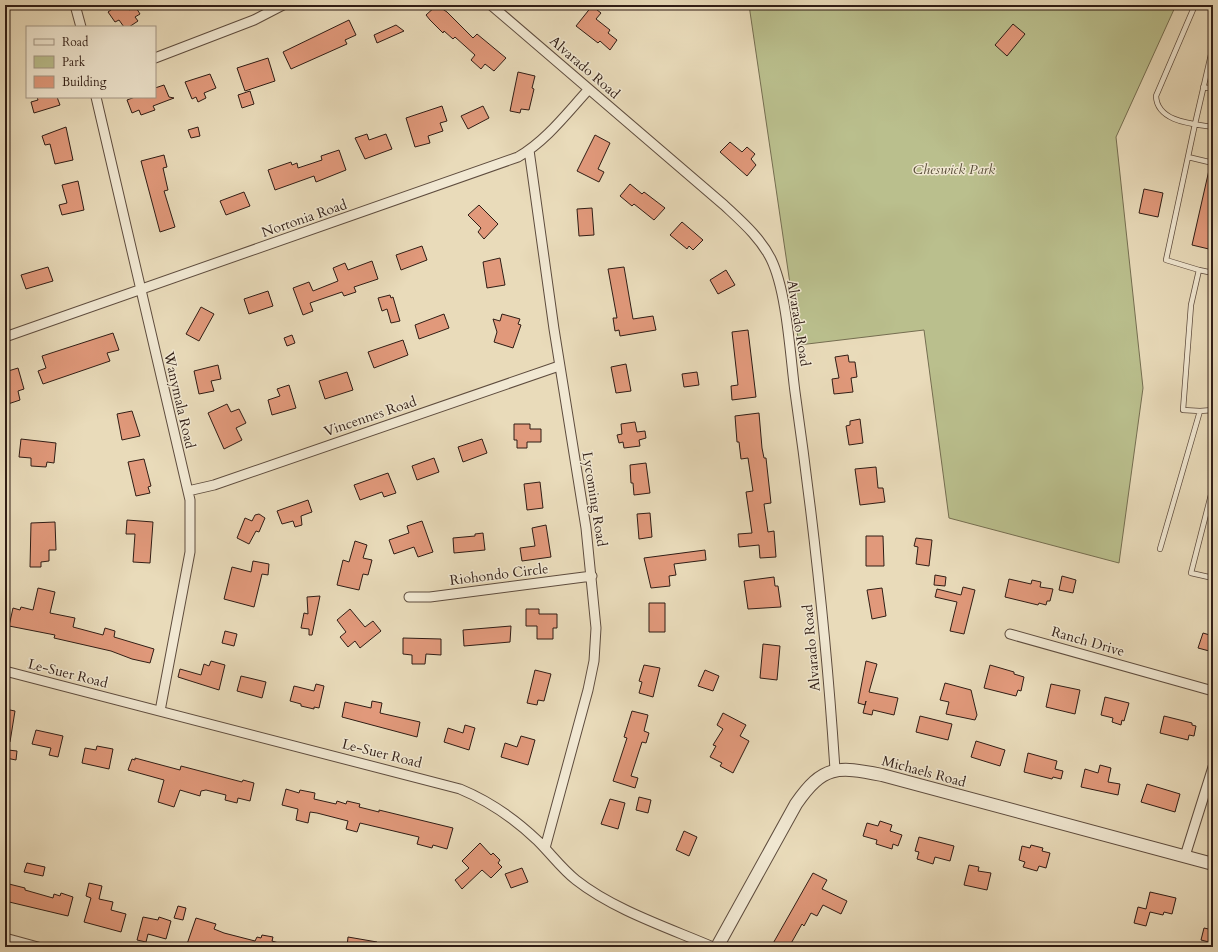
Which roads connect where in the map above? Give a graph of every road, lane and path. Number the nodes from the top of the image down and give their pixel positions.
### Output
1 (76, 5) edge
2 (283, 5) edge
3 (491, 5) edge
4 (1196, 5) edge
5 (81, 26) edge
6 (1213, 46) edge
7 (156, 58) edge
8 (1203, 88) junction
9 (589, 89) junction
10 (1213, 90) edge
11 (96, 98) edge
12 (1194, 124) junction
13 (1213, 127) edge
14 (530, 150) junction
15 (1188, 157) junction
16 (1213, 163) edge
17 (1199, 270) junction
18 (1213, 273) edge
19 (140, 290) junction
20 (5, 337) edge
21 (559, 366) junction
22 (1213, 410) edge
23 (1200, 411) junction
24 (1213, 487) edge
25 (188, 491) junction
26 (1160, 549) dead end
27 (592, 576) junction
28 (1213, 578) edge
29 (409, 597) dead end
30 (1010, 634) dead end
31 (5, 671) edge
32 (1213, 690) edge
33 (160, 711) junction
34 (1213, 767) edge
35 (835, 770) junction
36 (545, 848) junction
37 (1185, 856) junction
38 (1213, 864) edge
39 (5, 938) edge
40 (38, 947) edge
41 (713, 947) edge
42 (717, 947) edge

1 - 5 street
2 - 7 street
3 - 9 street, Alvarado Road
4 - 12 lane
6 - 8 lane
8 - 10 lane
8 - 12 lane
9 - 14 street, Nortonia Road
9 - 35 street, Alvarado Road
11 - 19 street, Wanymala Road
12 - 13 lane
12 - 15 lane
14 - 19 street, Nortonia Road
14 - 21 street, Lycoming Road
15 - 16 lane
15 - 17 lane
17 - 18 lane
17 - 23 lane
19 - 20 street, Nortonia Road
19 - 25 street, Wanymala Road
21 - 25 street, Vincennes Road
21 - 27 street, Lycoming Road
22 - 23 lane
23 - 26 lane
24 - 28 lane
25 - 33 street, Wanymala Road
27 - 29 street, Riohondo Circle
27 - 36 street, Lycoming Road
30 - 32 street, Ranch Drive
31 - 33 street, Le-Suer Road
33 - 36 street, Le-Suer Road
34 - 37 street
35 - 37 street, Michaels Road
35 - 42 street, Michaels Road
36 - 41 street, Le-Suer Road
37 - 38 street, Michaels Road
39 - 40 street

